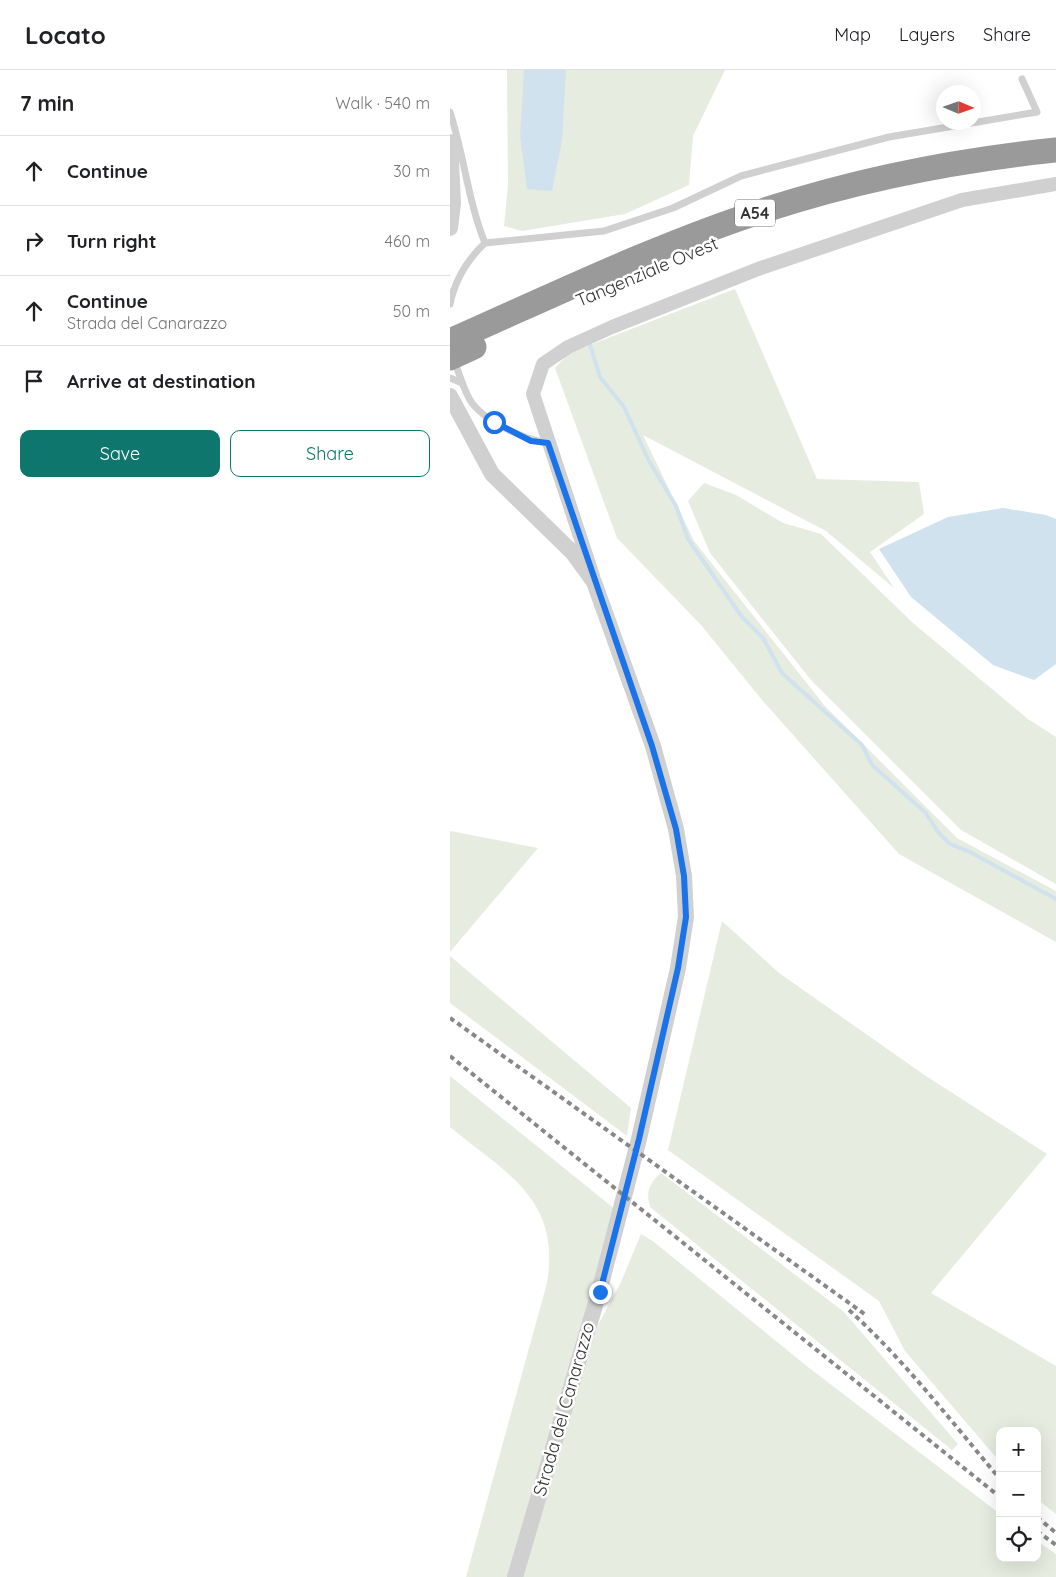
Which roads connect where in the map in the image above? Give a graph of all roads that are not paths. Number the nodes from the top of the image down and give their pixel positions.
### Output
1 (1022, 79) dead end
2 (450, 112) edge
3 (450, 142) edge
4 (1056, 150) edge
5 (1056, 165) edge
6 (1056, 184) edge
7 (450, 228) edge
8 (486, 243) junction
9 (450, 304) edge
10 (461, 342) edge
11 (450, 358) edge
12 (450, 378) edge
13 (462, 383) junction
14 (450, 396) edge
15 (548, 443) junction
16 (575, 519) junction
17 (559, 539) junction
18 (594, 582) junction
19 (515, 1577) edge

1 - 8 lane
2 - 8 lane
3 - 7 street
4 - 10 highway, Tangenziale Ovest / A54
5 - 10 highway, Tangenziale Ovest / A54
6 - 15 street
8 - 9 lane
10 - 11 highway, Tangenziale Ovest / A54, bridge
10 - 13 lane
12 - 13 lane
13 - 15 lane
14 - 17 street, Strada del Canarazzo
15 - 16 street
16 - 17 street
16 - 18 street
17 - 18 street, Strada del Canarazzo
18 - 19 street, Strada del Canarazzo

